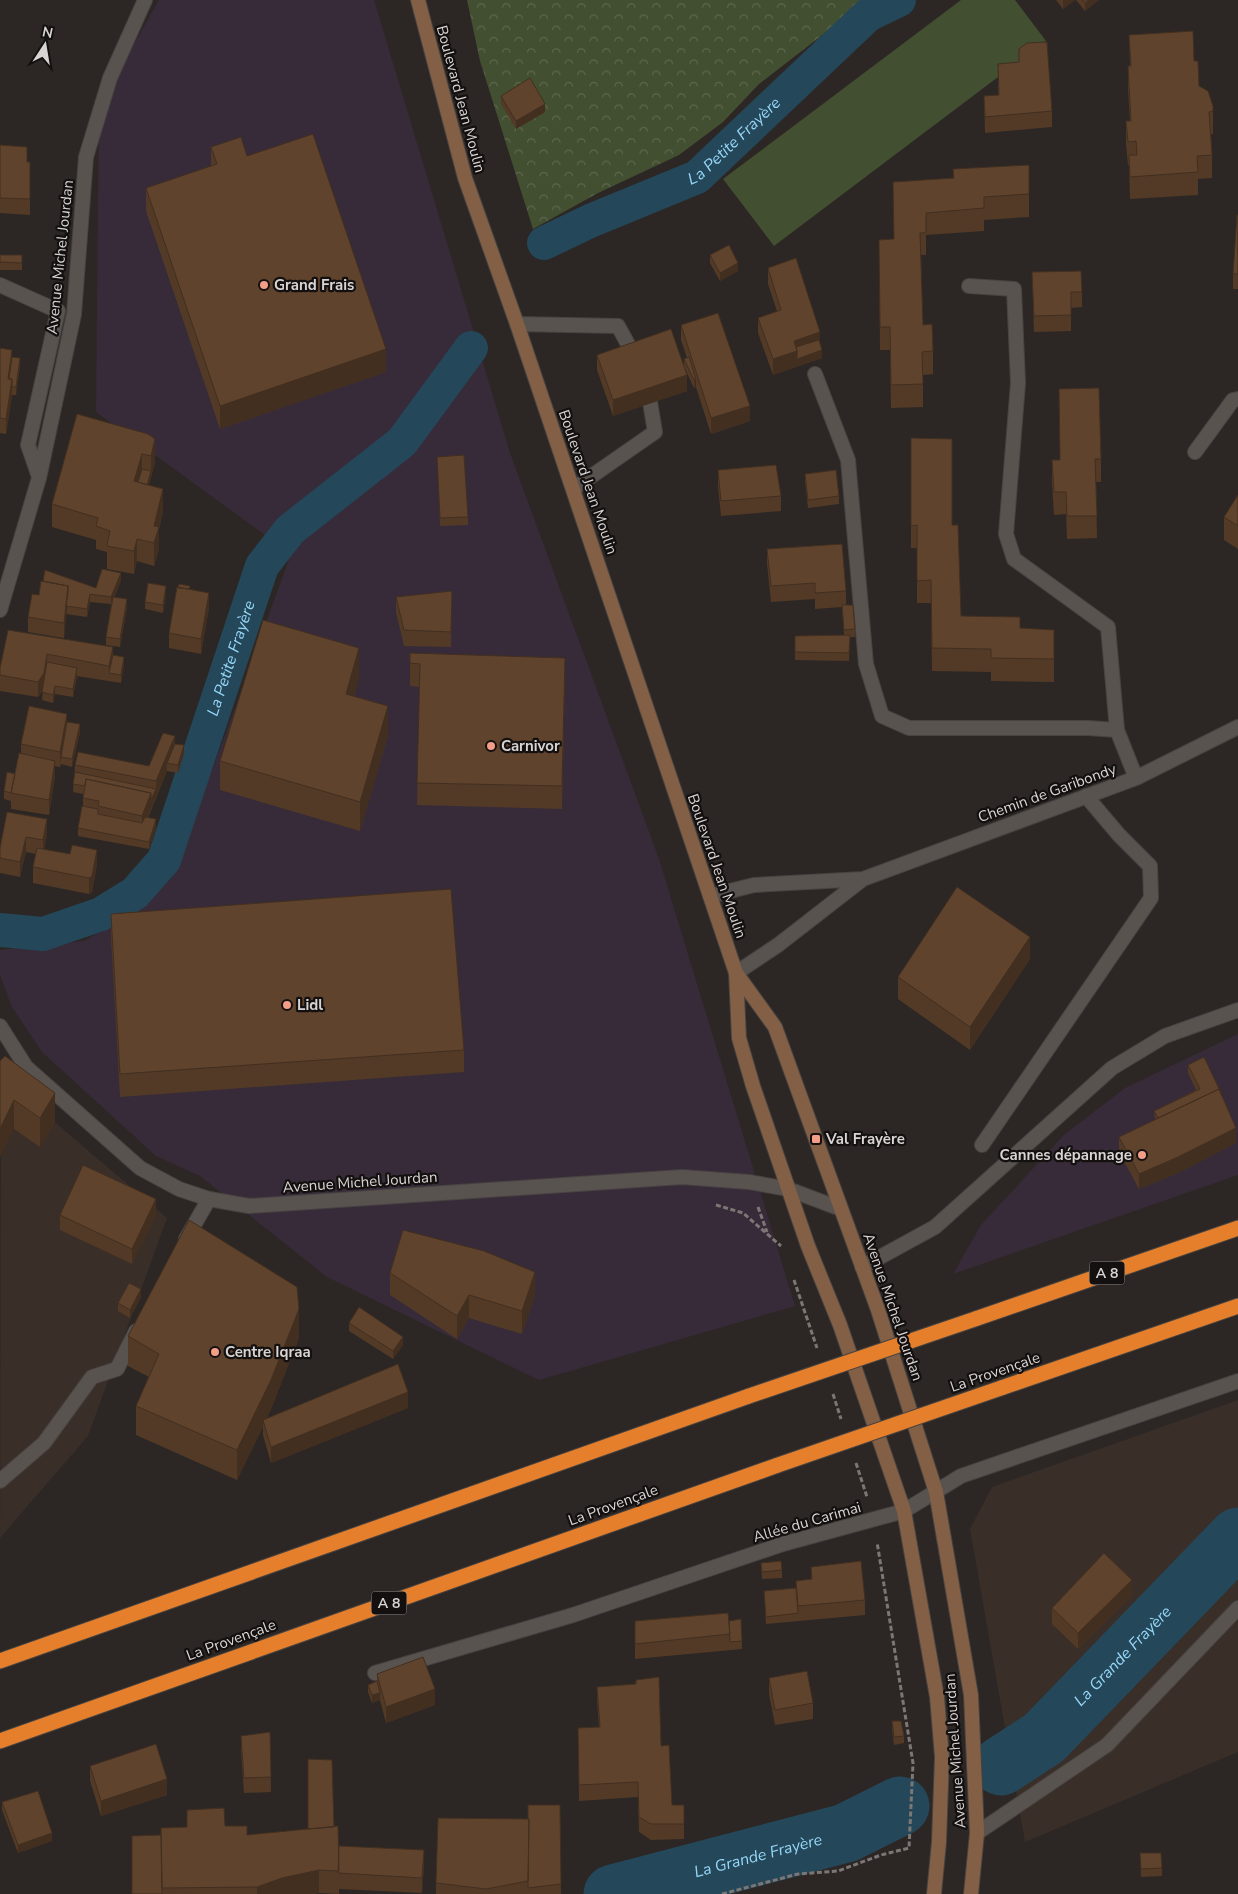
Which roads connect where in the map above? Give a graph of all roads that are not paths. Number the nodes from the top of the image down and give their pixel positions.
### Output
1 (145, 0) edge
2 (418, 0) edge
3 (0, 285) edge
4 (969, 286) dead end
5 (517, 324) junction
6 (635, 357) edge
7 (815, 374) dead end
8 (1238, 398) edge
9 (650, 402) edge
10 (1195, 452) dead end
11 (40, 478) junction
12 (573, 489) junction
13 (0, 610) edge
14 (1238, 727) edge
15 (1117, 730) junction
16 (1136, 778) junction
17 (1086, 796) junction
18 (863, 879) junction
19 (710, 896) junction
20 (736, 973) junction
21 (1238, 1010) edge
22 (0, 1026) edge
23 (982, 1145) dead end
24 (788, 1189) junction
25 (209, 1199) junction
26 (841, 1209) junction
27 (1238, 1228) edge
28 (181, 1248) edge
29 (862, 1267) junction
30 (1238, 1306) edge
31 (141, 1321) edge
32 (1238, 1381) edge
33 (0, 1481) edge
34 (936, 1492) junction
35 (904, 1511) junction
36 (1238, 1609) edge
37 (0, 1661) edge
38 (375, 1673) edge
39 (0, 1740) edge
40 (977, 1833) junction
41 (934, 1894) edge
42 (971, 1894) edge

1 - 11 street, Avenue Michel Jourdan
2 - 5 main road, Boulevard Jean Moulin
3 - 11 street
4 - 15 street
5 - 6 street
5 - 12 main road, Boulevard Jean Moulin
7 - 15 street
8 - 10 street
9 - 12 street
11 - 13 street, Avenue Michel Jourdan
12 - 19 main road, Boulevard Jean Moulin
14 - 16 street, Chemin de Garibondy
15 - 16 street
16 - 17 street, Chemin de Garibondy
17 - 18 street, Chemin de Garibondy
17 - 23 street
18 - 19 street, Chemin de Garibondy
18 - 20 street, Chemin de Garibondy
19 - 20 main road, Boulevard Jean Moulin
20 - 24 main road, Avenue Michel Jourdan
20 - 26 main road, Avenue Michel Jourdan
21 - 29 street
22 - 25 street, Avenue Michel Jourdan
24 - 25 street, Avenue Michel Jourdan
24 - 26 street
24 - 35 main road, Avenue Michel Jourdan
25 - 28 street
26 - 29 main road, Avenue Michel Jourdan
27 - 37 highway, A 8, bridge
29 - 34 main road, Avenue Michel Jourdan
30 - 39 highway, La Provençale / A 8, bridge
31 - 33 street
32 - 34 street, Allée du Carimai
34 - 35 street, Allée du Carimai
34 - 40 main road, Avenue Michel Jourdan
35 - 38 street, Allée du Carimai
35 - 41 main road, Avenue Michel Jourdan
36 - 40 street
40 - 42 main road, Avenue Michel Jourdan

